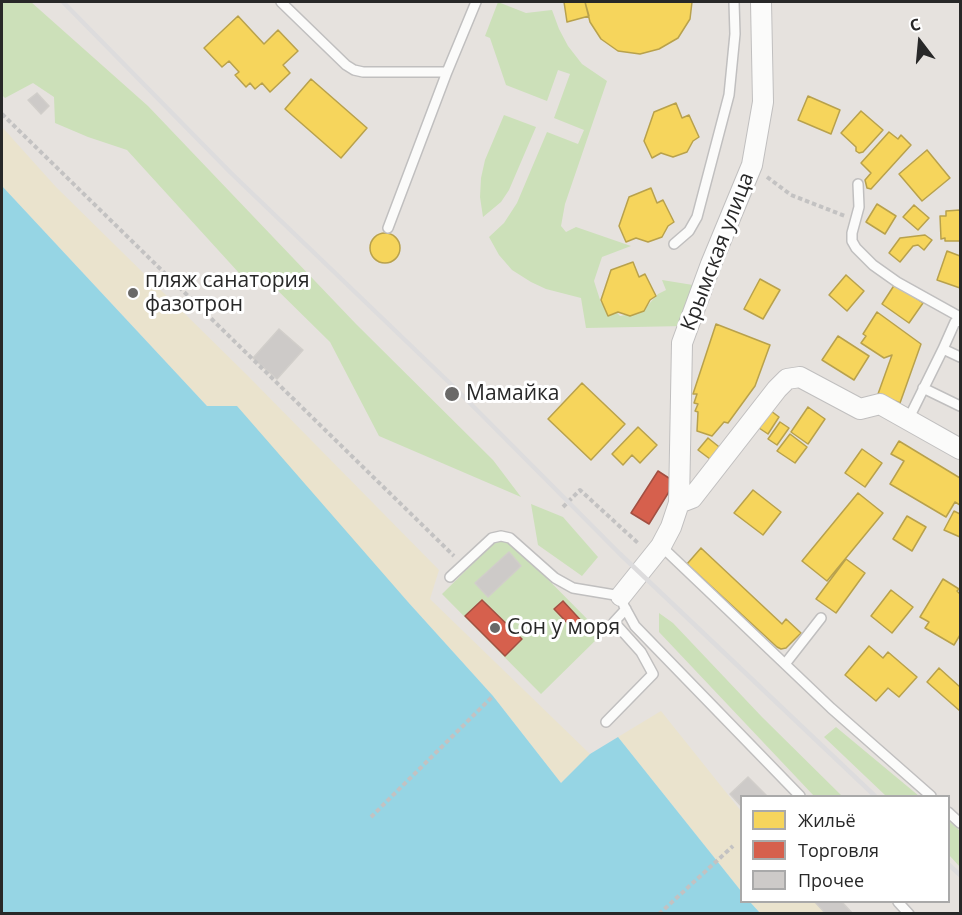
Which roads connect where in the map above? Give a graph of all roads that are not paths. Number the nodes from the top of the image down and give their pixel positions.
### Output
1 (282, 2) edge
2 (476, 2) edge
3 (734, 2) edge
4 (762, 2) edge
5 (447, 72) junction
6 (858, 184) dead end
7 (387, 228) dead end
8 (674, 244) dead end
9 (960, 319) edge
10 (943, 349) junction
11 (960, 357) edge
12 (924, 388) junction
13 (960, 406) edge
14 (908, 420) junction
15 (960, 450) edge
16 (678, 503) junction
17 (661, 546) junction
18 (450, 577) dead end
19 (623, 602) junction
20 (822, 618) dead end
21 (785, 664) junction
22 (606, 722) dead end
23 (799, 795) edge
24 (930, 795) edge

1 - 5 lane
2 - 5 lane
3 - 8 lane
4 - 16 street, Крымская улица
5 - 7 lane
6 - 9 lane
9 - 10 lane
10 - 11 lane
10 - 12 lane
12 - 13 lane
12 - 14 lane
14 - 15 street
14 - 16 street
16 - 17 street, Крымская улица
17 - 19 street, Крымская улица
17 - 21 lane
18 - 19 lane
19 - 22 lane
19 - 23 lane
20 - 21 lane
21 - 24 lane

